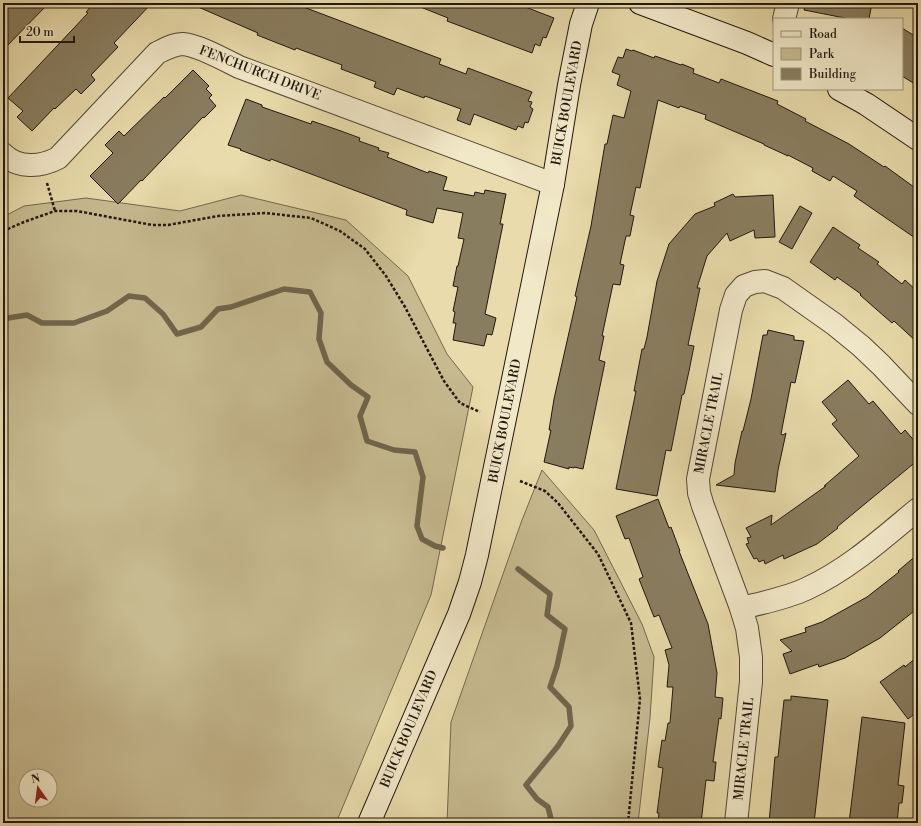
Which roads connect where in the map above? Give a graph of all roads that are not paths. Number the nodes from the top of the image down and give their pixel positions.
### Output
1 (588, 3) edge
2 (640, 3) edge
3 (788, 3) edge
4 (784, 18) edge
5 (773, 51) edge
6 (841, 90) edge
7 (918, 139) edge
8 (3, 154) edge
9 (553, 184) junction
10 (918, 404) edge
11 (918, 509) edge
12 (741, 608) junction
13 (369, 823) edge
14 (736, 823) edge

1 - 9 street, BUICK BOULEVARD
2 - 5 street
3 - 4 street
6 - 7 street
8 - 9 street, FENCHURCH DRIVE
9 - 13 street, BUICK BOULEVARD
10 - 12 street, MIRACLE TRAIL
11 - 12 street
12 - 14 street, MIRACLE TRAIL

